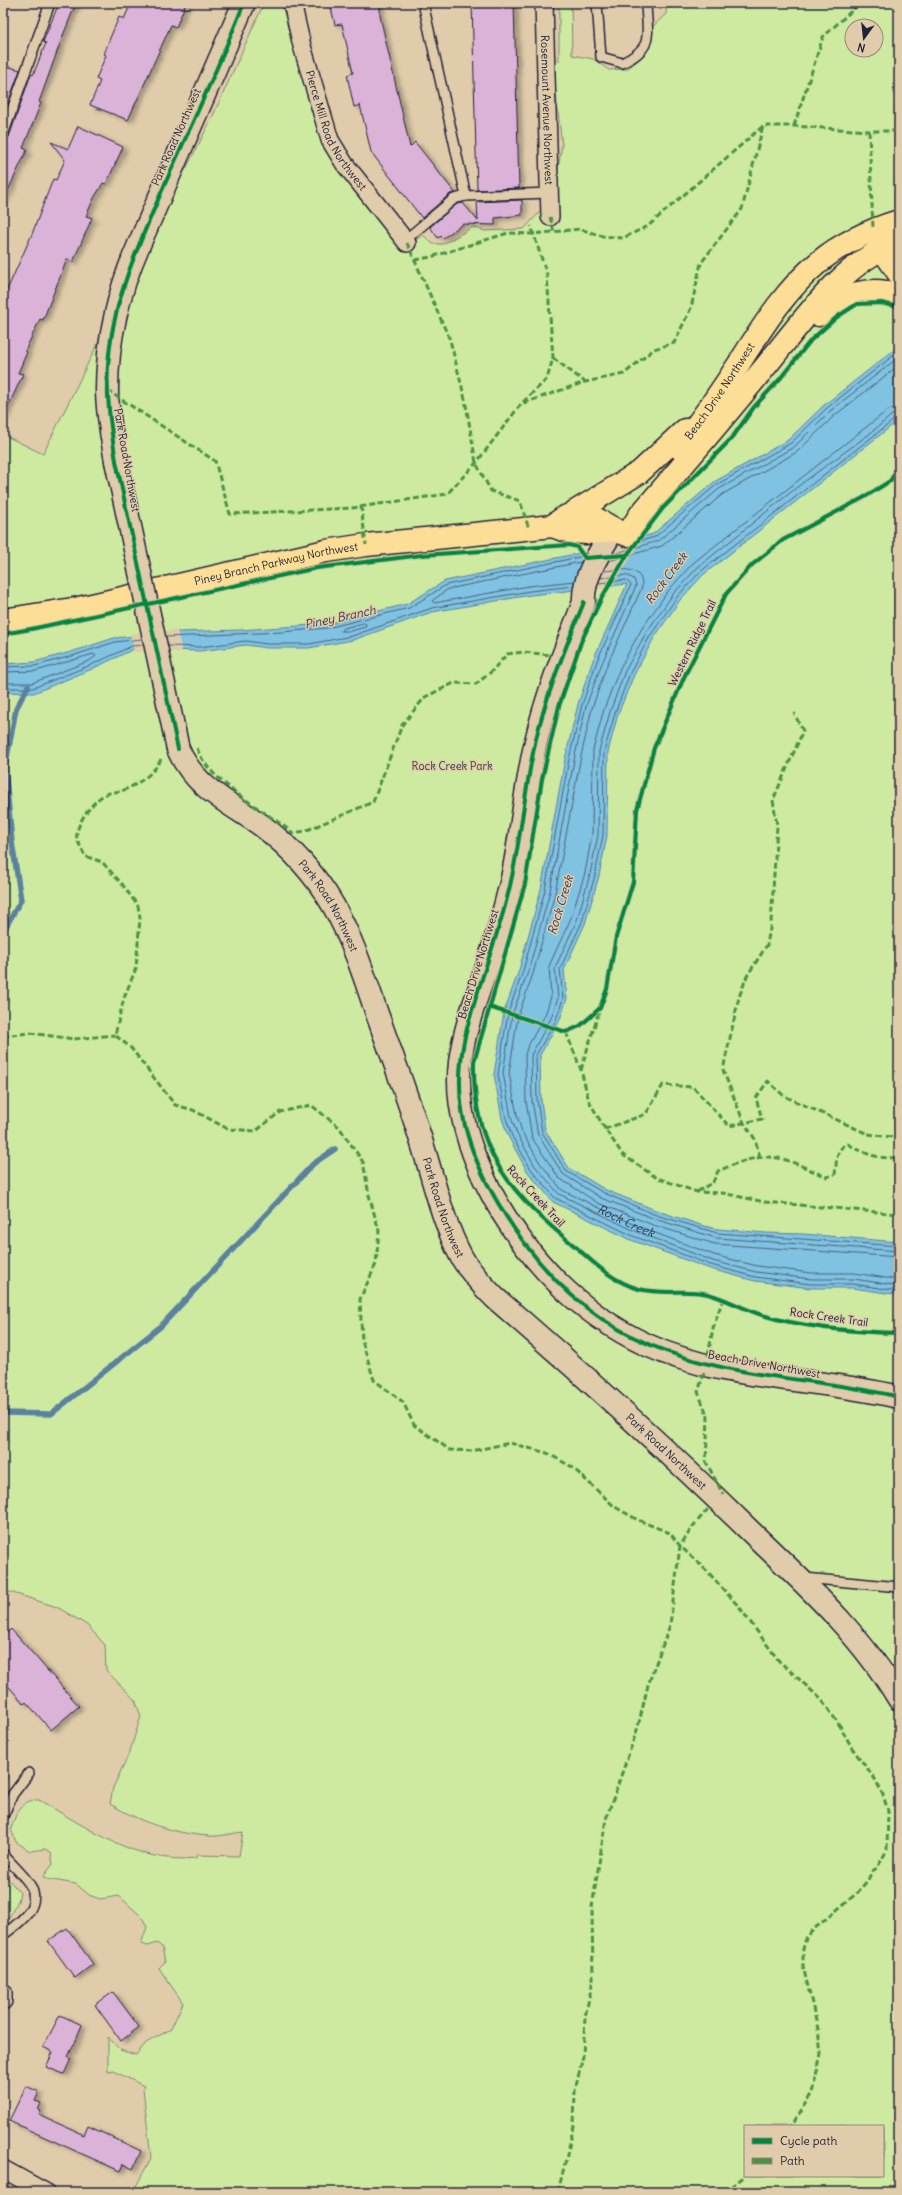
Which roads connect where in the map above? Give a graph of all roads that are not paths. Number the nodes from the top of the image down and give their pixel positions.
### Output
1 (50, 3) edge
2 (244, 3) edge
3 (292, 3) edge
4 (423, 3) edge
5 (544, 3) edge
6 (597, 3) edge
7 (646, 3) edge
8 (3, 134) edge
9 (549, 193) junction
10 (466, 196) junction
11 (550, 217) dead end
12 (899, 221) edge
13 (873, 229) junction
14 (406, 241) joint
15 (890, 245) edge
16 (899, 274) edge
17 (899, 295) edge
18 (765, 367) junction
19 (713, 403) junction
20 (573, 513) junction
21 (553, 526) junction
22 (617, 537) junction
23 (3, 620) edge
24 (899, 1397) edge
25 (797, 1577) junction
26 (899, 1587) edge
27 (899, 1699) edge
28 (29, 1773) dead end
29 (3, 1816) edge
30 (3, 1854) edge
31 (3, 1935) edge
32 (3, 1992) edge
33 (3, 2001) edge
34 (3, 2169) edge
35 (35, 2189) edge

1 - 8 lane
2 - 25 street, Park Road Northwest, bridge
3 - 14 street, Pierce Mill Road Northwest
4 - 10 lane
5 - 9 street, Rosemount Avenue Northwest
6 - 7 lane
9 - 10 lane
9 - 11 street, Rosemount Avenue Northwest
10 - 14 lane
12 - 13 main road, Beach Drive Northwest
13 - 15 main road
13 - 19 main road, Beach Drive Northwest
15 - 16 main road
15 - 18 main road, Beach Drive Northwest
17 - 18 main road
18 - 22 main road, Beach Drive Northwest
19 - 20 main road
19 - 22 main road, Beach Drive Northwest
20 - 21 main road
20 - 22 main road
21 - 22 main road, Piney Branch Parkway Northwest
21 - 23 main road, Piney Branch Parkway Northwest
22 - 24 street, Beach Drive Northwest
25 - 26 lane
25 - 27 street, Park Road Northwest
28 - 29 lane
30 - 31 lane
32 - 33 street
34 - 35 street

